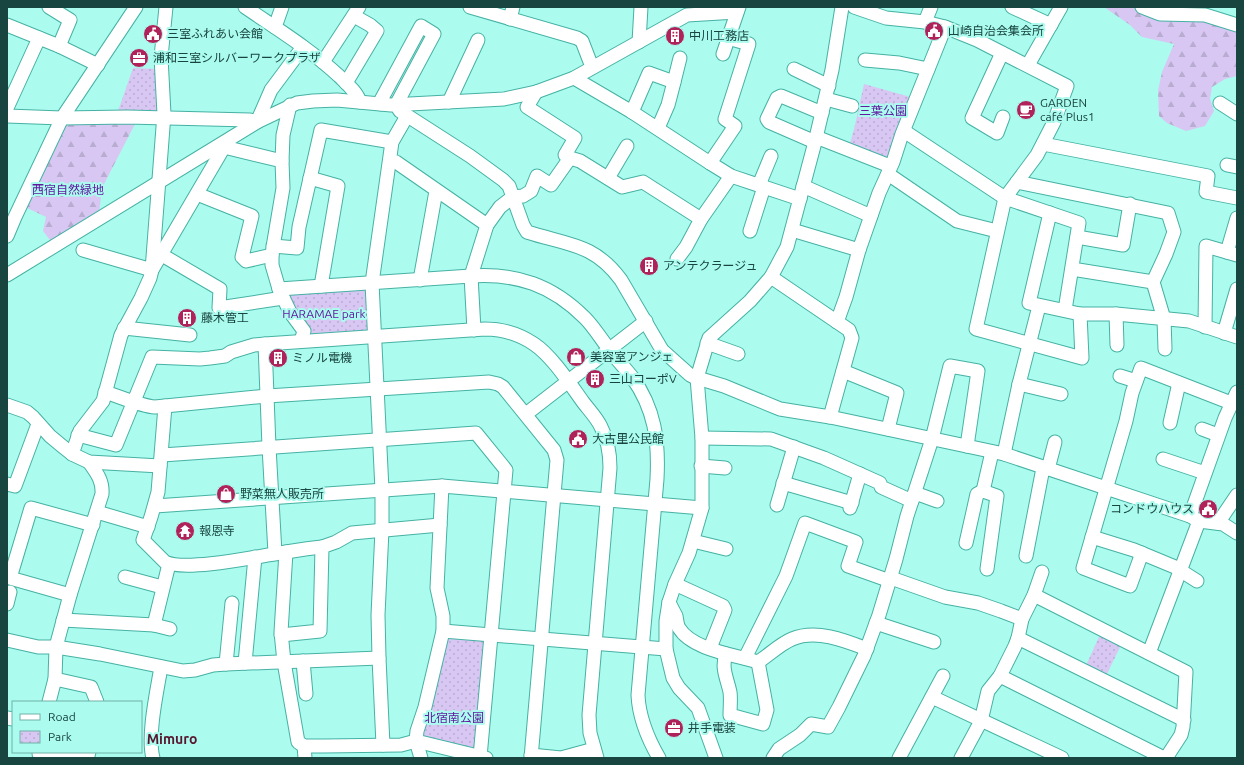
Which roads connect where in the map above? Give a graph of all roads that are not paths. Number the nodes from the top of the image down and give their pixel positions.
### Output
1 (48, 7) edge
2 (136, 7) edge
3 (166, 7) edge
4 (245, 7) edge
5 (282, 7) edge
6 (470, 7) edge
7 (641, 7) edge
8 (842, 7) edge
9 (854, 7) edge
10 (931, 7) edge
11 (1012, 7) edge
12 (1061, 7) edge
13 (1142, 7) edge
14 (738, 9) edge
15 (357, 12) edge
16 (512, 13) edge
17 (905, 13) edge
18 (925, 22) junction
19 (7, 25) edge
20 (1051, 25) junction
21 (1237, 25) edge
22 (275, 27) junction
23 (945, 27) junction
24 (39, 38) junction
25 (728, 38) junction
26 (478, 40) dead end
27 (639, 42) junction
28 (59, 46) junction
29 (303, 47) junction
30 (1002, 52) junction
31 (723, 54) dead end
32 (680, 58) dead end
33 (865, 60) dead end
34 (323, 62) junction
35 (98, 65) junction
36 (1028, 65) junction
37 (592, 67) junction
38 (794, 68) dead end
39 (928, 69) junction
40 (574, 78) junction
41 (674, 82) junction
42 (346, 83) junction
43 (829, 86) junction
44 (536, 92) junction
45 (826, 99) junction
46 (360, 102) junction
47 (449, 102) junction
48 (1220, 103) dead end
49 (380, 104) junction
50 (290, 105) junction
51 (396, 105) junction
52 (852, 106) dead end
53 (632, 112) junction
54 (822, 113) junction
55 (1237, 114) edge
56 (8, 116) edge
57 (407, 116) junction
58 (1003, 117) dead end
59 (62, 118) junction
60 (164, 118) junction
61 (257, 122) junction
62 (658, 128) junction
63 (904, 131) junction
64 (816, 139) junction
65 (392, 142) junction
66 (226, 144) junction
67 (1043, 144) junction
68 (627, 146) dead end
69 (771, 156) dead end
70 (570, 158) junction
71 (390, 160) junction
72 (282, 161) junction
73 (710, 163) junction
74 (889, 170) junction
75 (731, 176) junction
76 (310, 178) junction
77 (608, 178) junction
78 (159, 182) junction
79 (1017, 182) junction
80 (761, 186) junction
81 (803, 186) junction
82 (436, 190) junction
83 (197, 194) junction
84 (512, 197) junction
85 (1005, 198) junction
86 (1237, 198) edge
87 (800, 199) junction
88 (1130, 204) junction
89 (1050, 213) junction
90 (11, 216) edge
91 (871, 216) junction
92 (1237, 218) edge
93 (701, 219) junction
94 (487, 225) junction
95 (792, 230) junction
96 (750, 231) dead end
97 (997, 231) junction
98 (7, 236) edge
99 (1077, 237) junction
100 (83, 250) dead end
101 (273, 250) junction
102 (859, 250) junction
103 (1232, 253) edge
104 (162, 255) junction
105 (677, 259) dead end
106 (1072, 269) junction
107 (152, 270) junction
108 (7, 275) edge
109 (471, 276) junction
110 (771, 277) junction
111 (420, 280) junction
112 (1153, 282) junction
113 (372, 283) junction
114 (321, 286) junction
115 (1237, 289) edge
116 (281, 293) junction
117 (1039, 306) junction
118 (1065, 310) junction
119 (1080, 314) junction
120 (1116, 314) junction
121 (1164, 319) junction
122 (646, 321) junction
123 (837, 322) junction
124 (1205, 327) junction
125 (124, 328) junction
126 (474, 330) junction
127 (1224, 333) junction
128 (190, 335) dead end
129 (375, 336) junction
130 (1237, 337) edge
131 (301, 341) junction
132 (707, 343) junction
133 (265, 344) junction
134 (1029, 344) junction
135 (1117, 345) dead end
136 (609, 349) junction
137 (1165, 349) dead end
138 (738, 354) dead end
139 (843, 371) junction
140 (1120, 376) dead end
141 (697, 378) junction
142 (568, 381) junction
143 (1136, 381) junction
144 (1179, 383) junction
145 (1019, 384) junction
146 (377, 389) junction
147 (105, 392) junction
148 (1060, 394) dead end
149 (267, 396) junction
150 (1234, 397) edge
151 (134, 401) junction
152 (165, 406) junction
153 (9, 409) edge
154 (526, 414) junction
155 (830, 417) junction
156 (1170, 423) dead end
157 (38, 424) junction
158 (888, 428) junction
159 (1202, 429) dead end
160 (78, 434) junction
161 (1218, 435) junction
162 (702, 438) junction
163 (932, 439) junction
164 (380, 440) junction
165 (1054, 442) dead end
166 (966, 446) junction
167 (269, 447) junction
168 (794, 447) junction
169 (998, 453) junction
170 (72, 454) junction
171 (1163, 459) dead end
172 (161, 461) junction
173 (89, 462) junction
174 (701, 466) junction
175 (725, 468) dead end
176 (1046, 469) junction
177 (1205, 473) junction
178 (860, 474) junction
179 (783, 483) junction
180 (7, 484) edge
181 (442, 486) junction
182 (1106, 488) junction
183 (382, 490) junction
184 (983, 491) junction
185 (503, 492) junction
186 (1237, 495) edge
187 (554, 496) junction
188 (914, 497) junction
189 (271, 498) junction
190 (607, 501) junction
191 (937, 501) dead end
192 (655, 504) junction
193 (777, 504) dead end
194 (155, 506) junction
195 (702, 508) junction
196 (97, 512) junction
197 (1195, 519) junction
198 (1218, 523) junction
199 (440, 524) junction
200 (93, 525) junction
201 (148, 527) junction
202 (382, 530) junction
203 (1237, 533) edge
204 (1092, 537) junction
205 (692, 541) junction
206 (966, 543) dead end
207 (322, 547) junction
208 (726, 549) dead end
209 (281, 552) junction
210 (1142, 553) junction
211 (1026, 556) dead end
212 (255, 557) junction
213 (169, 564) junction
214 (987, 569) dead end
215 (1181, 569) junction
216 (1042, 572) dead end
217 (125, 577) dead end
218 (890, 579) junction
219 (1197, 581) dead end
220 (675, 584) junction
221 (162, 587) junction
222 (70, 595) junction
223 (1034, 595) junction
224 (669, 602) junction
225 (232, 603) dead end
226 (1022, 619) junction
227 (63, 620) junction
228 (876, 623) junction
229 (154, 625) junction
230 (170, 629) dead end
231 (443, 631) junction
232 (281, 635) junction
233 (490, 635) junction
234 (1018, 638) junction
235 (541, 639) junction
236 (7, 640) edge
237 (934, 642) dead end
238 (594, 643) junction
239 (56, 647) junction
240 (642, 648) junction
241 (710, 648) junction
242 (666, 649) junction
243 (867, 649) junction
244 (1149, 653) junction
245 (726, 654) junction
246 (379, 658) junction
247 (745, 658) junction
248 (303, 661) junction
249 (284, 662) junction
250 (758, 662) junction
251 (244, 663) junction
252 (226, 664) junction
253 (161, 667) junction
254 (943, 676) dead end
255 (1000, 676) junction
256 (56, 678) junction
257 (306, 694) dead end
258 (932, 697) junction
259 (50, 701) edge
260 (97, 701) edge
261 (1184, 720) junction
262 (981, 721) junction
263 (416, 741) junction
264 (383, 745) junction
265 (89, 753) edge
266 (596, 753) edge
267 (40, 755) edge
268 (304, 755) edge
269 (531, 756) edge
270 (712, 756) edge
271 (483, 757) edge
272 (153, 758) edge
273 (421, 758) edge
274 (659, 758) edge
275 (775, 758) edge
276 (899, 758) edge
277 (961, 758) edge
278 (1062, 758) edge
279 (1165, 758) edge

1 - 28 street
2 - 35 street
3 - 60 street
4 - 22 street
5 - 22 street
6 - 16 street
7 - 27 street
8 - 43 street
9 - 17 street
10 - 18 street
11 - 20 street
12 - 20 street
13 - 21 street
14 - 25 street
14 - 27 street
15 - 34 street
15 - 42 street
16 - 37 street
17 - 18 street
18 - 23 street
19 - 24 street
20 - 36 street
22 - 29 street
23 - 30 street
23 - 39 street
24 - 28 street
24 - 56 street
25 - 31 street
25 - 73 street
26 - 47 street
27 - 37 street
28 - 35 street
29 - 34 street
29 - 61 street
30 - 36 street
30 - 58 street
32 - 41 street
33 - 39 street
34 - 42 street
35 - 59 street
36 - 67 street
37 - 40 street
38 - 43 street
39 - 63 street
40 - 44 street
40 - 53 street
41 - 53 street
41 - 62 street
42 - 46 street
43 - 45 street
44 - 47 street
44 - 70 street
45 - 52 street
45 - 54 street
46 - 49 street
46 - 50 street
47 - 51 street
48 - 55 street
49 - 51 street
49 - 51 street
50 - 61 street
50 - 72 street
51 - 57 street
53 - 62 street
54 - 64 street
54 - 64 street
56 - 59 street
57 - 65 street
57 - 84 street
59 - 60 street
59 - 90 street
60 - 61 street
60 - 78 street
61 - 66 street
62 - 73 street
63 - 74 street
63 - 85 street
64 - 74 street
64 - 81 street
65 - 71 street
65 - 76 street
66 - 72 street
66 - 78 street
66 - 83 street
67 - 79 street
67 - 86 street
68 - 77 street
69 - 80 street
70 - 77 street
70 - 84 street
71 - 82 street
71 - 113 street
72 - 101 street
73 - 75 street
74 - 91 street
74 - 97 street
75 - 80 street
75 - 93 street
76 - 101 street
76 - 114 street
77 - 93 street
78 - 107 street
78 - 108 street
79 - 85 street
79 - 88 street
80 - 87 street
80 - 96 street
81 - 87 street
81 - 91 street
82 - 94 street
82 - 111 street
83 - 101 street
83 - 104 street
84 - 94 street
84 - 122 street
85 - 89 street
85 - 97 street
87 - 95 street
88 - 99 street
88 - 112 street
89 - 99 street
89 - 117 street
90 - 98 street
91 - 102 street
92 - 103 street
93 - 105 street
94 - 109 street
95 - 102 street
95 - 110 street
97 - 134 street
99 - 106 street
100 - 107 street
101 - 116 street
102 - 123 street
103 - 124 street
104 - 107 street
104 - 116 street
106 - 112 street
106 - 118 street
107 - 125 street
109 - 111 street
109 - 126 street
109 - 136 street
110 - 123 street
110 - 132 street
111 - 113 street
112 - 121 street
113 - 114 street
113 - 129 street
114 - 116 street
115 - 127 street
116 - 131 street
117 - 118 street
117 - 134 street
118 - 119 street
119 - 120 street
119 - 134 street
120 - 121 street
120 - 135 street
121 - 124 street
121 - 137 street
122 - 136 street
122 - 141 street
123 - 139 street
124 - 127 street
125 - 128 street
125 - 147 street
126 - 129 street
126 - 142 street
127 - 130 street
129 - 131 street
129 - 146 street
131 - 133 street
132 - 138 street
132 - 141 street
133 - 149 street
133 - 151 street
134 - 145 street
136 - 142 street
136 - 192 street
139 - 155 street
139 - 158 street
140 - 143 street
141 - 155 street
141 - 162 street
142 - 154 street
142 - 190 street
143 - 144 street
143 - 182 street
144 - 150 street
144 - 156 street
145 - 148 street
145 - 169 street
146 - 149 street
146 - 154 street
146 - 164 street
147 - 151 street
147 - 160 street
149 - 152 street
149 - 167 street
150 - 161 street
151 - 152 street
151 - 160 street
152 - 172 street
153 - 157 street
154 - 187 street
155 - 158 street
157 - 170 street
157 - 180 street
158 - 163 street
159 - 161 street
160 - 170 street
161 - 177 street
162 - 168 street
162 - 174 street
163 - 166 street
163 - 166 street
163 - 188 street
164 - 167 street
164 - 183 street
164 - 185 street
165 - 176 street
166 - 169 street
167 - 172 street
167 - 189 street
168 - 178 street
168 - 179 street
169 - 176 street
169 - 184 street
170 - 173 street
171 - 177 street
172 - 173 street
172 - 194 street
173 - 196 street
174 - 175 street
174 - 195 street
176 - 182 street
176 - 211 street
177 - 197 street
178 - 179 street
178 - 188 street
179 - 193 street
181 - 183 street
181 - 185 street
181 - 199 street
182 - 197 street
182 - 204 street
183 - 189 street
183 - 202 street
184 - 206 street
184 - 214 street
185 - 187 street
185 - 233 street
186 - 198 street
187 - 190 street
187 - 235 street
188 - 191 street
188 - 218 street
189 - 194 street
189 - 209 street
190 - 192 street
190 - 238 street
192 - 195 street
192 - 240 street
194 - 201 street
195 - 205 street
196 - 200 street
196 - 201 street
197 - 198 street
197 - 215 street
198 - 203 street
199 - 202 street
199 - 231 street
200 - 222 street
200 - 222 street
201 - 213 street
202 - 207 street
202 - 246 street
204 - 210 street
204 - 210 street
205 - 208 street
205 - 220 street
207 - 209 street
207 - 232 street
209 - 212 street
209 - 232 street
210 - 215 street
212 - 213 street
212 - 251 street
213 - 221 street
215 - 219 street
215 - 244 street
216 - 223 street
217 - 221 street
218 - 226 street
218 - 228 street
218 - 247 street
220 - 224 street
220 - 241 street
221 - 229 street
222 - 227 street
223 - 226 street
223 - 244 street
224 - 241 street
224 - 242 street
225 - 252 street
226 - 234 street
227 - 229 street
227 - 239 street
228 - 237 street
228 - 243 street
229 - 230 street
231 - 233 street
231 - 263 street
232 - 249 street
233 - 235 street
233 - 271 street
234 - 255 street
234 - 261 street
235 - 238 street
235 - 269 street
236 - 239 street
238 - 240 street
238 - 266 street
239 - 253 street
239 - 256 street
240 - 242 street
240 - 274 street
241 - 245 street
242 - 270 street
243 - 250 street
243 - 275 street
244 - 261 street
245 - 247 street
245 - 250 street
246 - 248 street
246 - 264 street
247 - 250 street
248 - 249 street
248 - 257 street
249 - 251 street
249 - 268 street
251 - 252 street
252 - 253 street
253 - 272 street
254 - 258 street
255 - 262 street
255 - 279 street
256 - 259 street
256 - 260 street
258 - 262 street
258 - 276 street
261 - 279 street
262 - 277 street
262 - 278 street
263 - 264 street
263 - 271 street
263 - 273 street
264 - 268 street
265 - 267 street
266 - 269 street

